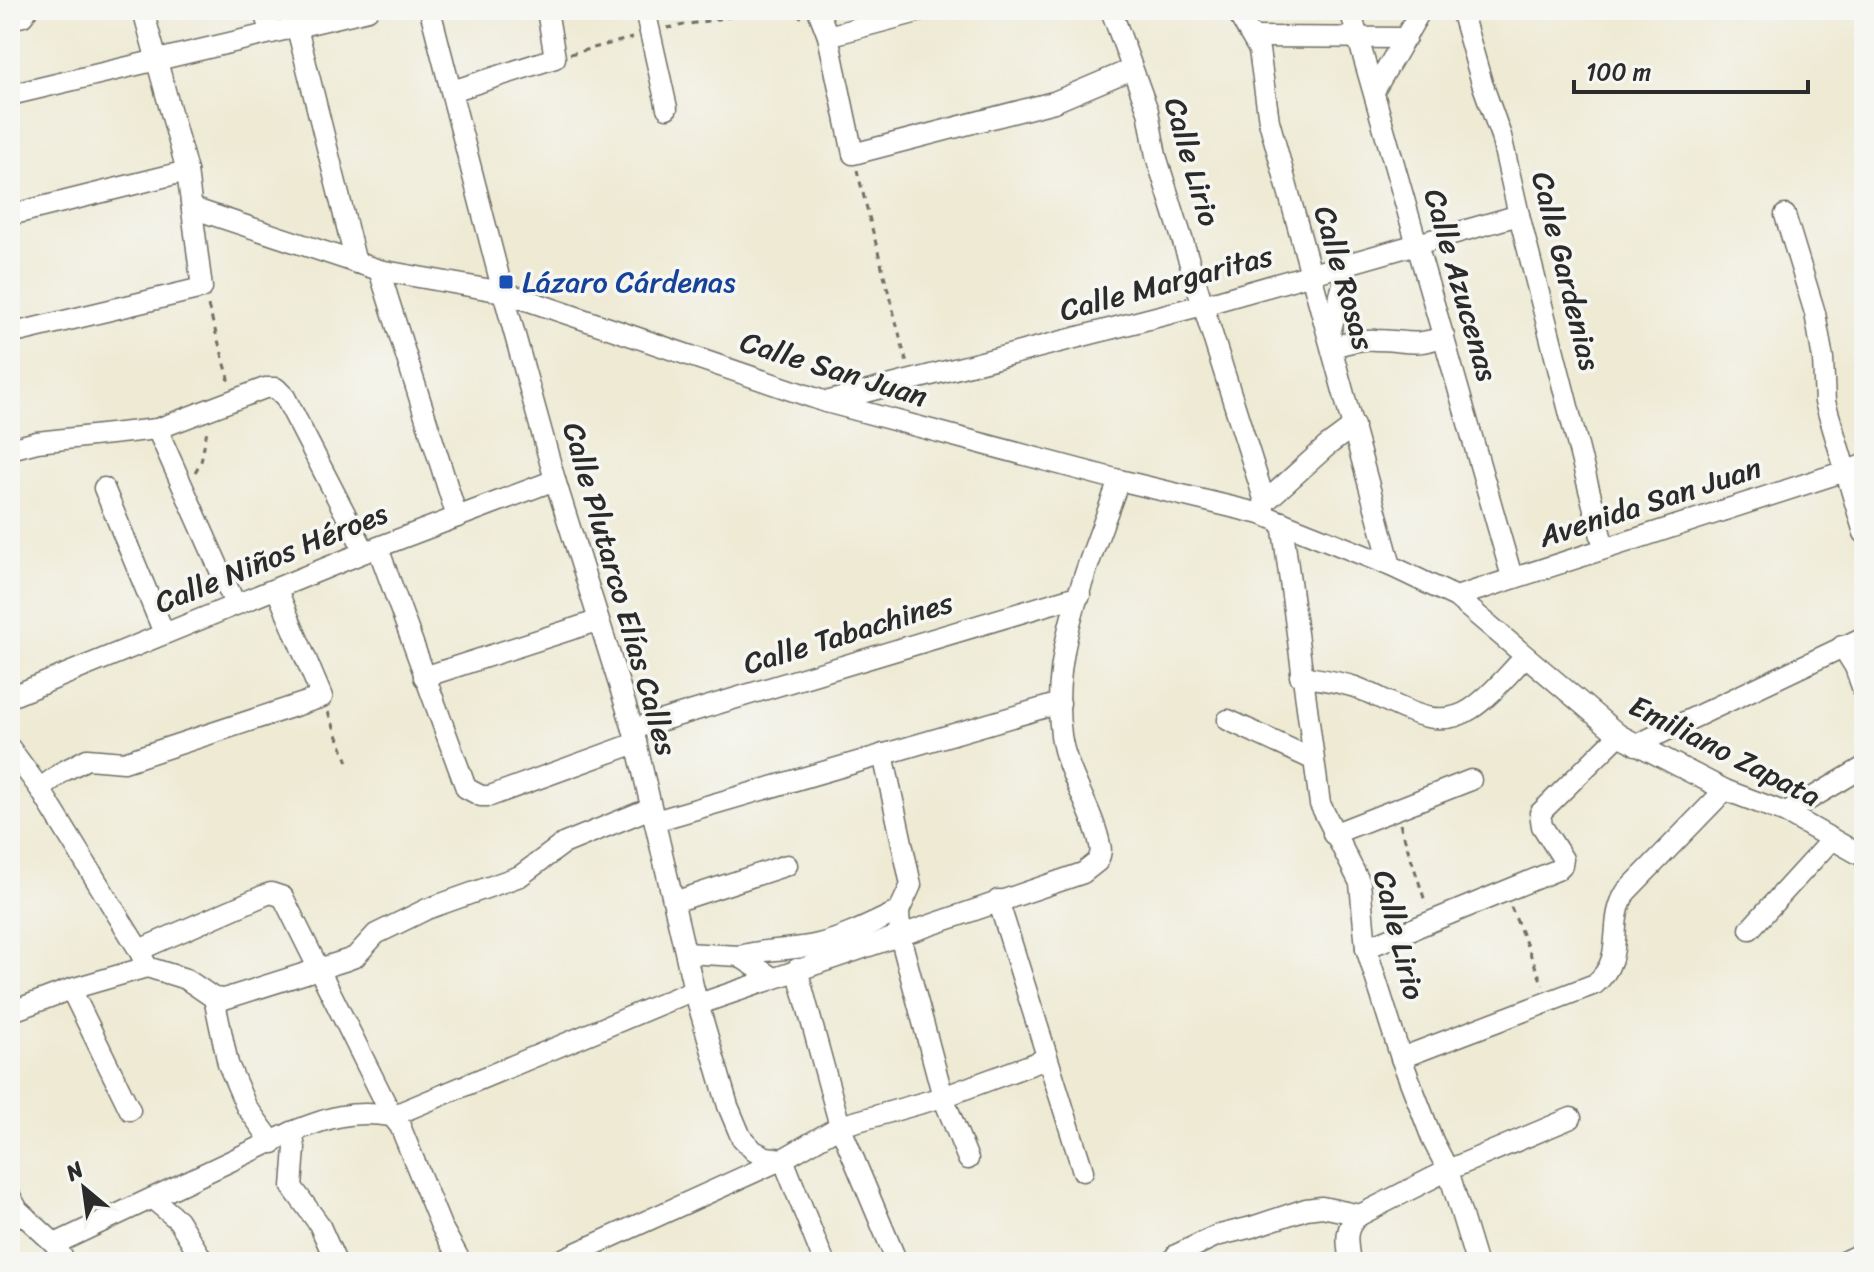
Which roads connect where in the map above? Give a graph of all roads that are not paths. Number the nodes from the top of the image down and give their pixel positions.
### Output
1 (143, 10) edge
2 (263, 10) edge
3 (368, 10) edge
4 (430, 10) edge
5 (547, 10) edge
6 (645, 10) edge
7 (925, 10) edge
8 (1111, 10) edge
9 (1236, 10) edge
10 (1350, 10) edge
11 (1421, 10) edge
12 (1461, 10) edge
13 (823, 23) edge
14 (297, 28) junction
15 (271, 33) junction
16 (1254, 37) junction
17 (1358, 38) junction
18 (1406, 38) junction
19 (155, 61) junction
20 (1132, 69) junction
21 (452, 91) junction
22 (1374, 91) junction
23 (10, 95) edge
24 (667, 108) dead end
25 (187, 171) junction
26 (192, 208) junction
27 (10, 215) edge
28 (1519, 215) junction
29 (1785, 215) dead end
30 (1418, 244) junction
31 (356, 263) junction
32 (1348, 265) junction
33 (379, 270) junction
34 (1312, 275) junction
35 (503, 292) junction
36 (1203, 305) junction
37 (10, 334) edge
38 (1444, 336) junction
39 (1331, 342) junction
40 (826, 402) junction
41 (1354, 426) junction
42 (157, 429) junction
43 (10, 449) edge
44 (1855, 468) edge
45 (555, 480) junction
46 (1119, 480) junction
47 (104, 488) dead end
48 (1263, 508) junction
49 (457, 517) junction
50 (1282, 522) junction
51 (1864, 533) edge
52 (1604, 548) junction
53 (372, 550) junction
54 (1391, 566) junction
55 (1512, 577) junction
56 (277, 590) junction
57 (1080, 595) junction
58 (1456, 597) junction
59 (235, 604) junction
60 (597, 621) junction
61 (164, 633) junction
62 (1864, 637) edge
63 (1842, 646) junction
64 (1525, 657) junction
65 (1300, 676) junction
66 (424, 677) junction
67 (1863, 690) edge
68 (10, 697) edge
69 (1060, 703) junction
70 (1228, 720) dead end
71 (634, 736) junction
72 (1628, 740) junction
73 (10, 748) edge
74 (883, 754) junction
75 (1312, 759) junction
76 (1864, 767) edge
77 (1471, 780) dead end
78 (40, 789) junction
79 (1725, 790) junction
80 (1786, 813) junction
81 (653, 815) junction
82 (1333, 834) junction
83 (1832, 839) junction
84 (1864, 857) edge
85 (787, 865) dead end
86 (998, 900) junction
87 (674, 902) junction
88 (899, 911) junction
89 (1750, 929) dead end
90 (900, 936) junction
91 (1366, 948) junction
92 (686, 953) junction
93 (739, 956) junction
94 (143, 959) junction
95 (319, 968) junction
96 (797, 969) junction
97 (773, 978) junction
98 (71, 989) junction
99 (697, 997) junction
100 (214, 998) junction
101 (10, 1012) edge
102 (1401, 1058) junction
103 (1046, 1059) junction
104 (943, 1097) junction
105 (130, 1110) dead end
106 (392, 1116) junction
107 (1571, 1118) dead end
108 (840, 1126) junction
109 (292, 1132) junction
110 (273, 1143) junction
111 (783, 1159) junction
112 (968, 1159) dead end
113 (1448, 1170) junction
114 (1083, 1171) dead end
115 (10, 1196) edge
116 (153, 1199) junction
117 (1360, 1215) junction
118 (1864, 1252) edge
119 (60, 1253) edge
120 (1176, 1255) dead end
121 (821, 1261) edge
122 (204, 1262) edge
123 (336, 1262) edge
124 (461, 1262) edge
125 (556, 1262) edge
126 (897, 1262) edge
127 (1350, 1262) edge
128 (1476, 1262) edge
129 (1843, 1262) edge

1 - 19 street
2 - 15 street
3 - 14 street
4 - 21 street, Calle Plutarco Elías Calles
5 - 21 street
6 - 24 street
7 - 13 street
8 - 20 street, Calle Lirio
9 - 16 street, Calle Rosas
10 - 17 street, Calle Azucenas
11 - 18 street
12 - 28 street, Calle Gardenias
13 - 20 street
14 - 15 street
14 - 31 street
15 - 19 street
16 - 17 street
16 - 34 street, Calle Rosas
17 - 18 street
17 - 22 street, Calle Azucenas
18 - 22 street
19 - 23 street
19 - 25 street
20 - 36 street, Calle Lirio
21 - 35 street, Calle Plutarco Elías Calles
22 - 30 street, Calle Azucenas
25 - 26 street
25 - 27 street
26 - 31 street, Calle San Juan
26 - 37 street
28 - 30 street, Calle Margaritas
28 - 52 street, Calle Gardenias
29 - 44 street
30 - 32 street, Calle Margaritas
30 - 38 street, Calle Azucenas
31 - 33 street, Calle San Juan
32 - 34 street, Calle Margaritas
32 - 39 street
33 - 35 street, Calle San Juan
33 - 49 street
34 - 36 street, Calle Margaritas
34 - 39 street, Calle Rosas
35 - 40 street, Calle San Juan
35 - 45 street, Calle Plutarco Elías Calles
36 - 40 street, Calle Margaritas
36 - 48 street, Calle Lirio
38 - 39 street
38 - 55 street, Calle Azucenas
39 - 41 street, Calle Rosas
40 - 46 street, Calle San Juan
41 - 48 street
41 - 54 street, Calle Rosas
42 - 43 street
42 - 53 street
42 - 59 street
44 - 51 street
44 - 52 street, Avenida San Juan
45 - 49 street, Calle Niños Héroes
45 - 60 street, Calle Plutarco Elías Calles
46 - 48 street, Calle San Juan
46 - 57 street
47 - 61 street
48 - 50 street, Calle San Juan
49 - 53 street, Calle Niños Héroes
50 - 54 street, Calle San Juan
50 - 65 street, Calle Lirio
52 - 55 street, Avenida San Juan
53 - 56 street, Calle Niños Héroes
53 - 66 street
54 - 58 street, Calle San Juan
55 - 58 street, Avenida San Juan
56 - 59 street, Calle Niños Héroes
56 - 78 street
57 - 69 street
57 - 71 street, Calle Tabachines
58 - 64 street, Emiliano Zapata
59 - 61 street, Calle Niños Héroes
60 - 66 street
60 - 71 street, Calle Plutarco Elías Calles
61 - 68 street, Calle Niños Héroes
62 - 63 street
63 - 67 street
63 - 72 street
64 - 65 street
64 - 72 street, Emiliano Zapata
65 - 75 street, Calle Lirio
66 - 71 street, Calle Tabachines
69 - 74 street
69 - 86 street
70 - 75 street
71 - 81 street, Calle Plutarco Elías Calles
72 - 79 street, Emiliano Zapata
72 - 91 street
73 - 78 street
74 - 81 street
74 - 88 street
75 - 82 street, Calle Lirio
76 - 80 street
77 - 82 street
78 - 94 street
79 - 80 street, Emiliano Zapata
79 - 102 street
80 - 83 street, Emiliano Zapata
81 - 87 street, Calle Plutarco Elías Calles
81 - 95 street
82 - 91 street, Calle Lirio
83 - 84 street, Emiliano Zapata
83 - 89 street
85 - 87 street
86 - 90 street
86 - 103 street
87 - 92 street, Calle Plutarco Elías Calles
88 - 90 street
88 - 93 street
90 - 96 street
90 - 104 street
91 - 102 street, Calle Lirio
92 - 93 street
92 - 99 street, Calle Plutarco Elías Calles
93 - 97 street
94 - 95 street
94 - 98 street
94 - 100 street
95 - 100 street
95 - 106 street
96 - 97 street
96 - 108 street
97 - 99 street
98 - 101 street
98 - 105 street
99 - 106 street
99 - 111 street, Calle Plutarco Elías Calles
100 - 110 street
102 - 113 street, Calle Lirio
103 - 104 street
103 - 114 street
104 - 108 street
104 - 112 street
106 - 109 street
106 - 124 street
107 - 113 street
108 - 111 street
108 - 126 street
109 - 110 street
109 - 123 street
110 - 116 street
111 - 121 street
111 - 125 street
113 - 117 street
113 - 128 street, Calle Lirio
115 - 119 street
116 - 119 street
116 - 122 street
117 - 120 street
117 - 127 street
118 - 129 street

